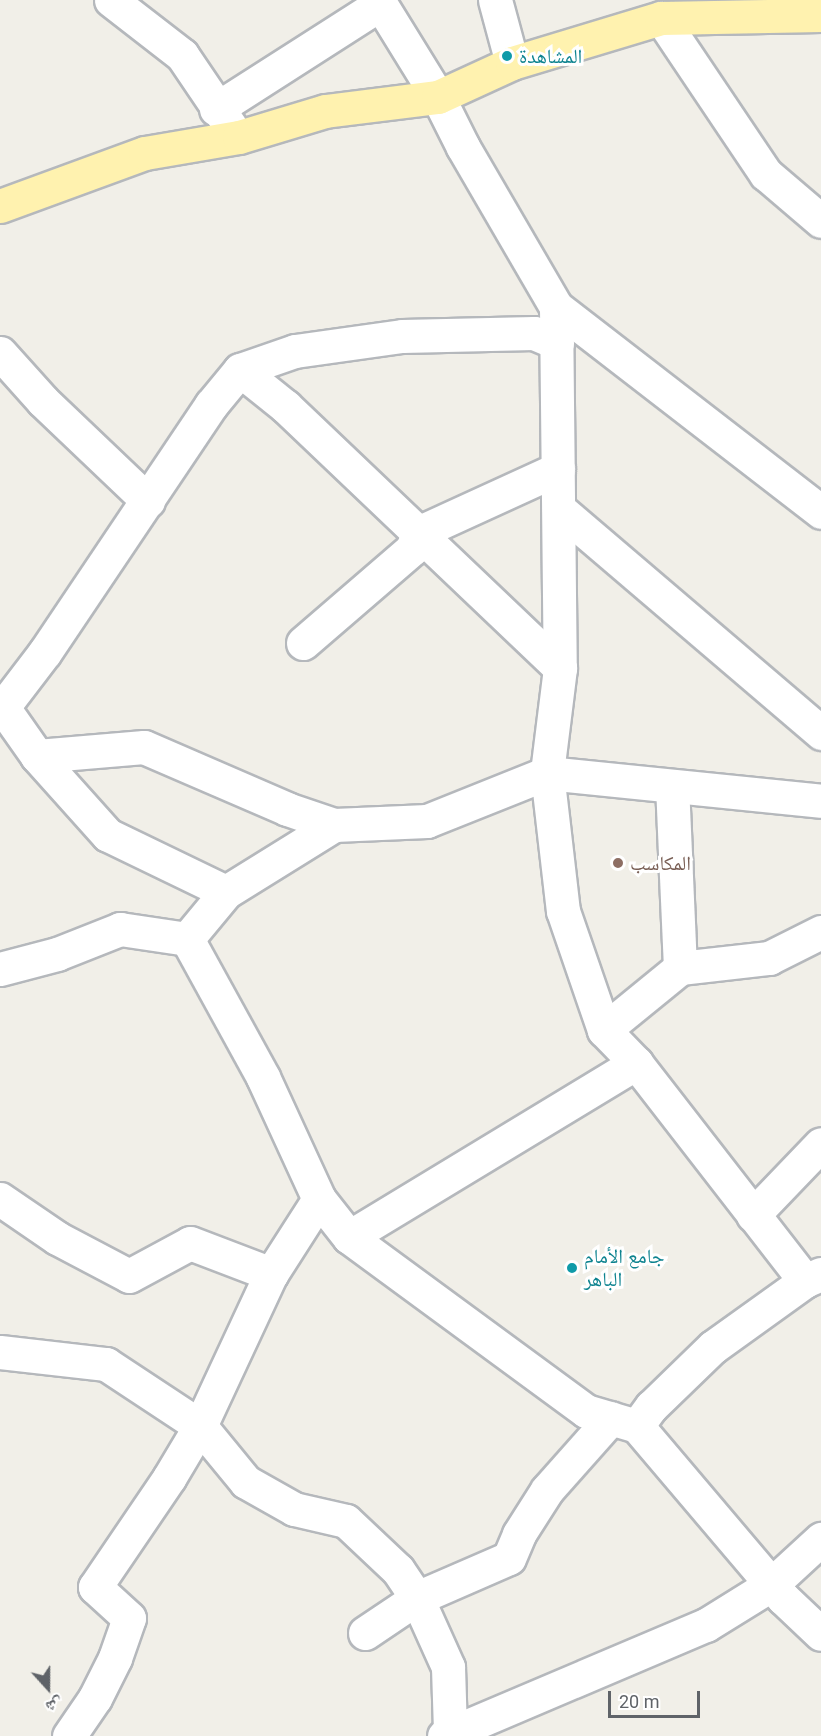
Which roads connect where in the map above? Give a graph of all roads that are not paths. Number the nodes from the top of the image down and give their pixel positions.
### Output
1 (111, 0) edge
2 (495, 0) edge
3 (379, 2) edge
4 (821, 15) edge
5 (661, 18) junction
6 (512, 63) junction
7 (438, 97) junction
8 (216, 109) junction
9 (239, 137) junction
10 (0, 206) edge
11 (819, 217) edge
12 (556, 307) junction
13 (557, 343) junction
14 (0, 353) edge
15 (240, 370) junction
16 (558, 469) junction
17 (148, 501) junction
18 (559, 509) junction
19 (821, 512) edge
20 (418, 532) junction
21 (303, 643) dead end
22 (560, 668) junction
23 (2, 710) edge
24 (821, 733) edge
25 (37, 756) junction
26 (547, 773) junction
27 (672, 786) junction
28 (821, 801) edge
29 (334, 825) junction
30 (226, 892) junction
31 (821, 932) edge
32 (187, 939) junction
33 (680, 968) junction
34 (0, 969) edge
35 (604, 1030) junction
36 (636, 1063) junction
37 (821, 1144) edge
38 (0, 1199) edge
39 (318, 1199) junction
40 (753, 1215) junction
41 (349, 1237) junction
42 (271, 1274) junction
43 (813, 1278) edge
44 (0, 1352) edge
45 (624, 1422) junction
46 (200, 1426) junction
47 (821, 1539) edge
48 (772, 1584) junction
49 (417, 1598) junction
50 (365, 1633) dead end
51 (821, 1634) edge
52 (447, 1734) edge
53 (69, 1736) edge

1 - 8 street
2 - 6 street
3 - 7 street
3 - 8 street
4 - 5 main road
5 - 6 main road
5 - 11 street
6 - 7 main road
7 - 9 main road
7 - 12 street
8 - 9 street
9 - 10 main road
12 - 13 street
12 - 19 street
13 - 15 street
13 - 16 street
14 - 17 street
15 - 17 street
15 - 20 street
16 - 18 street
16 - 20 street
17 - 23 street
18 - 22 street
18 - 24 street
20 - 21 street
20 - 22 street
22 - 26 street
23 - 25 street
25 - 29 street
25 - 30 street
26 - 27 street
26 - 29 street
26 - 35 street
27 - 28 street
27 - 33 street
29 - 30 street
30 - 32 street
31 - 33 street
32 - 34 street
32 - 39 street
33 - 35 street
35 - 36 street
36 - 40 street
36 - 41 street
37 - 40 street
38 - 42 street
39 - 41 street
39 - 42 street
40 - 43 street
41 - 45 street
42 - 46 street
43 - 45 street
44 - 46 street
45 - 48 street
45 - 49 street
46 - 49 street
46 - 53 street
47 - 48 street
48 - 51 street
48 - 52 street
49 - 50 street
49 - 52 street

